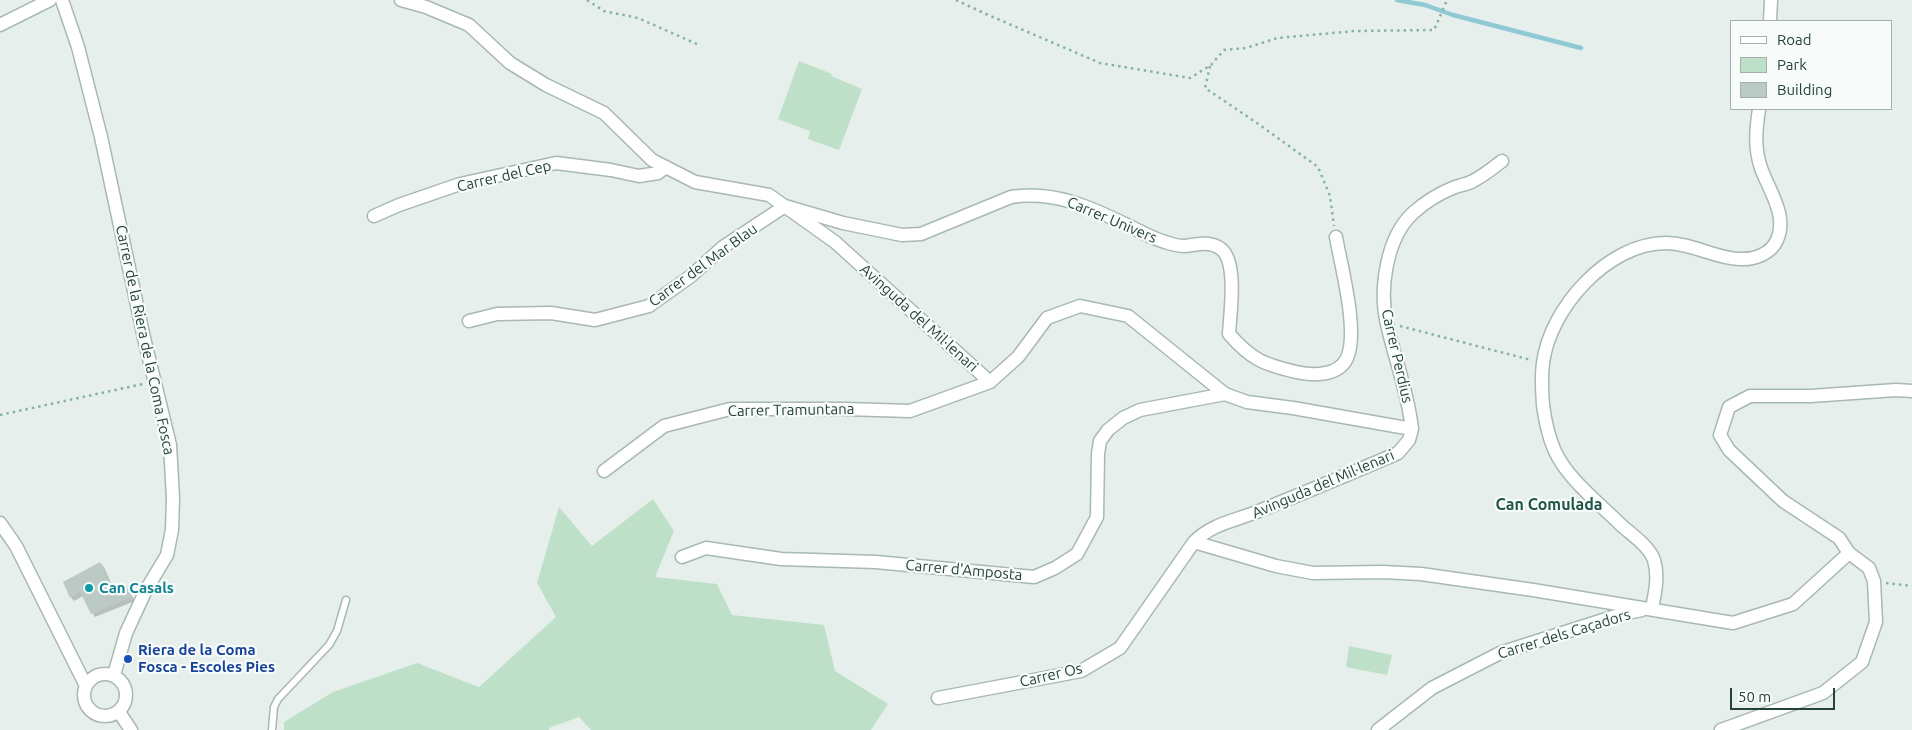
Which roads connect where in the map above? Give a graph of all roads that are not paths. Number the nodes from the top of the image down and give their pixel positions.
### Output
1 (50, 0) edge
2 (62, 0) edge
3 (400, 0) edge
4 (1771, 0) edge
5 (1770, 20) edge
6 (0, 25) edge
7 (1759, 110) edge
8 (1502, 162) dead end
9 (666, 167) junction
10 (785, 206) junction
11 (374, 216) dead end
12 (1336, 237) road end
13 (469, 321) dead end
14 (990, 382) junction
15 (1912, 390) edge
16 (1225, 394) junction
17 (1412, 429) junction
18 (604, 470) dead end
19 (0, 523) edge
20 (1194, 542) junction
21 (1849, 553) junction
22 (682, 557) dead end
23 (346, 600) dead end
24 (1652, 609) junction
25 (114, 675) junction
26 (86, 686) junction
27 (938, 698) dead end
28 (119, 712) junction
29 (131, 730) edge
30 (272, 730) edge
31 (1378, 730) edge
32 (1721, 730) edge

1 - 6 street
2 - 25 street, Carrer de la Riera de la Coma Fosca
3 - 9 street, Avinguda del Mil·lenari
4 - 5 street
7 - 24 street
8 - 17 street, Carrer Perdius
9 - 10 street, Avinguda del Mil·lenari
9 - 11 street, Carrer del Cep
10 - 12 street, Carrer Univers
10 - 13 street, Carrer del Mar Blau
10 - 14 street, Avinguda del Mil·lenari
14 - 16 street, Avinguda del Mil·lenari
14 - 18 street, Carrer Tramuntana
15 - 21 street
16 - 17 street, Avinguda del Mil·lenari
16 - 22 street, Carrer d'Amposta
17 - 20 street, Avinguda del Mil·lenari
19 - 26 street
20 - 24 street
20 - 27 street, Carrer Os
21 - 24 street
21 - 32 street
23 - 30 lane
24 - 31 street, Carrer dels Caçadors
25 - 26 street
25 - 28 street
26 - 28 street
28 - 29 street

